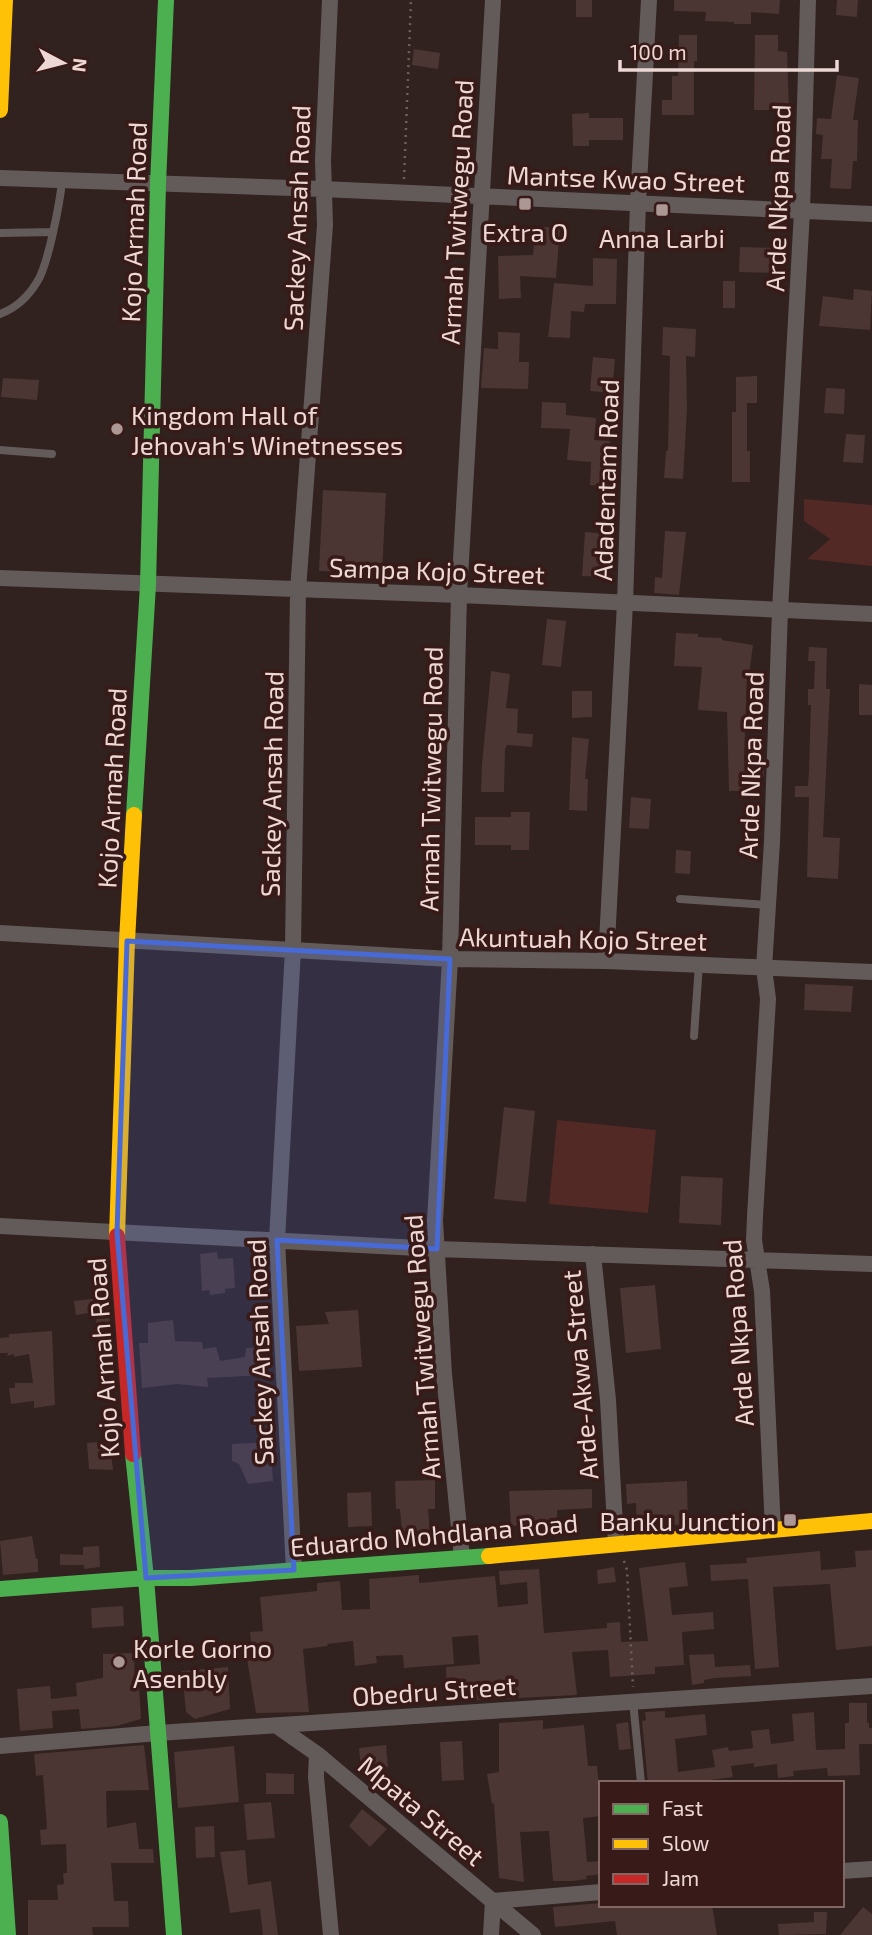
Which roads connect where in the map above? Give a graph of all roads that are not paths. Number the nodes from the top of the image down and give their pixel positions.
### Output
1 (166, 0) edge
2 (330, 0) edge
3 (493, 0) edge
4 (649, 0) edge
5 (808, 0) edge
6 (3, 6) edge
7 (0, 110) edge
8 (0, 178) edge
9 (62, 181) junction
10 (158, 184) junction
11 (323, 188) junction
12 (481, 197) junction
13 (639, 202) junction
14 (802, 211) junction
15 (872, 214) edge
16 (52, 232) junction
17 (0, 233) edge
18 (0, 314) edge
19 (0, 450) edge
20 (52, 454) dead end
21 (0, 578) edge
22 (148, 585) junction
23 (298, 590) junction
24 (459, 595) junction
25 (625, 603) junction
26 (780, 610) junction
27 (872, 614) edge
28 (680, 898) dead end
29 (769, 905) junction
30 (0, 933) edge
31 (127, 941) junction
32 (293, 949) junction
33 (450, 959) junction
34 (606, 961) junction
35 (699, 964) junction
36 (764, 968) junction
37 (872, 972) edge
38 (694, 1036) dead end
39 (0, 1226) edge
40 (117, 1232) junction
41 (277, 1240) junction
42 (437, 1249) junction
43 (593, 1254) junction
44 (757, 1259) junction
45 (872, 1264) edge
46 (872, 1521) edge
47 (772, 1530) junction
48 (617, 1543) junction
49 (462, 1558) junction
50 (294, 1570) junction
51 (146, 1578) junction
52 (0, 1589) edge
53 (872, 1686) edge
54 (634, 1701) junction
55 (277, 1726) junction
56 (158, 1733) junction
57 (0, 1746) edge
58 (317, 1755) junction
59 (641, 1781) edge
60 (0, 1822) edge
61 (872, 1869) edge
62 (844, 1871) edge
63 (599, 1892) edge
64 (493, 1901) junction
65 (3, 1912) edge
66 (8, 1935) edge
67 (174, 1935) edge
68 (331, 1935) edge
69 (491, 1935) edge
70 (533, 1935) edge

1 - 10 street, Kojo Armah Road
2 - 11 street, Sackey Ansah Road
3 - 12 street, Armah Twitwegu Road
4 - 13 street, Adadentam Road
5 - 14 street, Arde Nkpa Road
6 - 7 street
8 - 9 street, Mantse Kwao Street
9 - 10 street, Mantse Kwao Street
9 - 16 lane
10 - 11 street, Mantse Kwao Street
10 - 22 street, Kojo Armah Road
11 - 12 street, Mantse Kwao Street
11 - 23 street, Sackey Ansah Road
12 - 13 street, Mantse Kwao Street
12 - 24 street, Armah Twitwegu Road
13 - 14 street, Mantse Kwao Street
13 - 25 street, Adadentam Road
14 - 15 street, Mantse Kwao Street
14 - 26 street, Arde Nkpa Road
16 - 17 lane
16 - 18 lane
19 - 20 lane
21 - 22 street, Sampa Kojo Street
22 - 23 street, Sampa Kojo Street
22 - 31 street, Kojo Armah Road
23 - 24 street, Sampa Kojo Street
23 - 32 street, Sackey Ansah Road
24 - 25 street, Sampa Kojo Street
24 - 33 street, Armah Twitwegu Road
25 - 26 street, Sampa Kojo Street
25 - 34 street, Adadentam Road
26 - 27 street, Sampa Kojo Street
26 - 29 street, Arde Nkpa Road
28 - 29 lane
29 - 36 street, Arde Nkpa Road
30 - 31 street, Akuntuah Kojo Street
31 - 32 street, Akuntuah Kojo Street
31 - 40 street, Kojo Armah Road
32 - 33 street, Akuntuah Kojo Street
32 - 41 street, Sackey Ansah Road
33 - 34 street, Akuntuah Kojo Street
33 - 42 street, Armah Twitwegu Road
34 - 35 street, Akuntuah Kojo Street
35 - 36 street, Akuntuah Kojo Street
35 - 38 lane
36 - 37 street, Akuntuah Kojo Street
36 - 44 street, Arde Nkpa Road
39 - 40 street
40 - 41 street
40 - 51 street, Kojo Armah Road
41 - 42 street
41 - 50 street, Sackey Ansah Road
42 - 43 street
42 - 49 street, Armah Twitwegu Road
43 - 44 street
43 - 48 street, Arde-Akwa Street
44 - 45 street
44 - 47 street, Arde Nkpa Road
46 - 47 street, Eduardo Mohdlana Road
47 - 48 street, Eduardo Mohdlana Road
48 - 49 street, Eduardo Mohdlana Road
49 - 50 street, Eduardo Mohdlana Road
50 - 51 street, Eduardo Mohdlana Road
51 - 52 street, Eduardo Mohdlana Road
51 - 56 street, Kojo Armah Road
53 - 54 street, Obedru Street
54 - 55 street, Obedru Street
54 - 59 lane
55 - 56 street, Obedru Street
55 - 58 street, Mpata Street
56 - 57 street, Obedru Street
56 - 67 street, Kojo Armah Road
58 - 64 street, Mpata Street
58 - 68 street
60 - 65 street
61 - 62 street
63 - 64 street
64 - 69 street
64 - 70 street, Mpata Street
65 - 66 street

